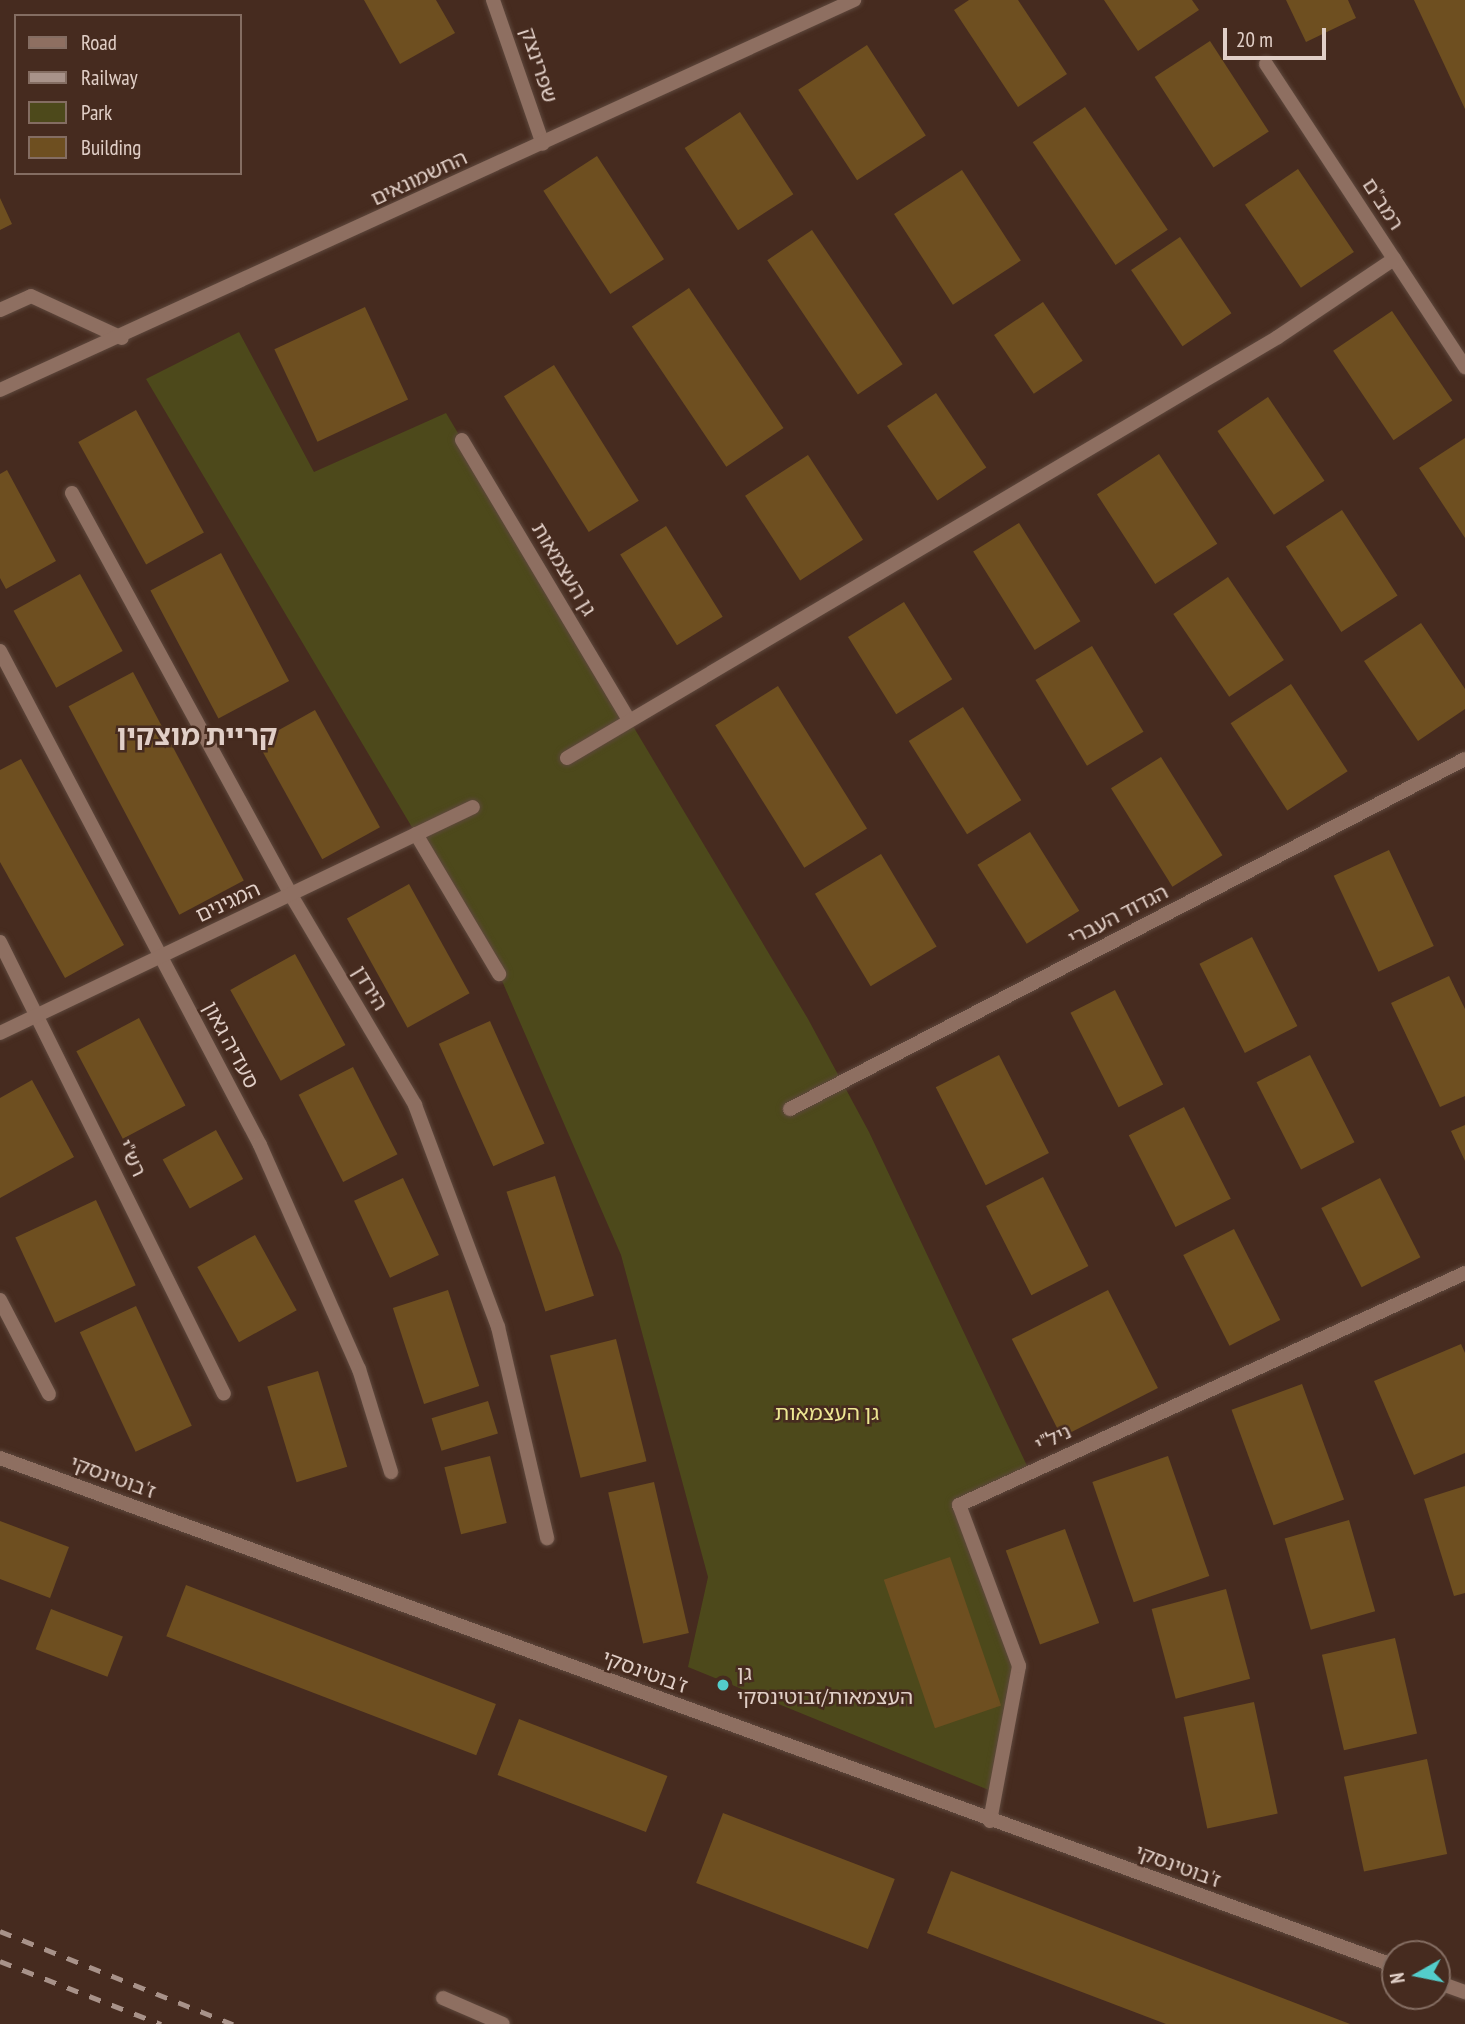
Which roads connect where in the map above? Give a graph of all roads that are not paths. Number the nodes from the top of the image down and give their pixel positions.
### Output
1 (493, 0) edge
2 (854, 0) edge
3 (1266, 64) dead end
4 (543, 144) junction
5 (1394, 259) junction
6 (0, 310) edge
7 (122, 338) junction
8 (1465, 367) edge
9 (0, 390) edge
10 (462, 440) dead end
11 (72, 494) dead end
12 (0, 651) edge
13 (629, 720) junction
14 (568, 758) dead end
15 (1465, 759) edge
16 (473, 807) dead end
17 (416, 834) junction
18 (291, 895) junction
19 (0, 942) edge
20 (161, 957) junction
21 (499, 974) dead end
22 (38, 1015) junction
23 (0, 1033) edge
24 (790, 1109) dead end
25 (1465, 1273) edge
26 (0, 1300) edge
27 (49, 1394) dead end
28 (224, 1394) dead end
29 (0, 1458) edge
30 (391, 1472) dead end
31 (547, 1538) dead end
32 (990, 1821) junction
33 (1381, 1961) edge
34 (443, 1998) dead end
35 (503, 2024) edge

1 - 4 street, שפרינצק
2 - 4 street, החשמונאים
3 - 5 street, רמב"ם
4 - 7 street, החשמונאים
5 - 8 street, רמב"ם
5 - 13 street
6 - 7 street
7 - 9 street, החשמונאים
10 - 13 street, גן העצמאות
11 - 18 street, הירדן
12 - 20 street, סעדיה גאון
13 - 14 street
15 - 24 street, הגדוד העברי
16 - 17 street, המגינים
17 - 18 street, המגינים
17 - 21 street
18 - 20 street, המגינים
18 - 31 street, הירדן
19 - 22 street, רש"י
20 - 22 street, המגינים
20 - 30 street, סעדיה גאון
22 - 23 street, המגינים
22 - 28 street, רש"י
25 - 32 street, ניל"י
26 - 27 street
29 - 32 street, ז'בוטינסקי
32 - 33 street, ז'בוטינסקי
34 - 35 street

